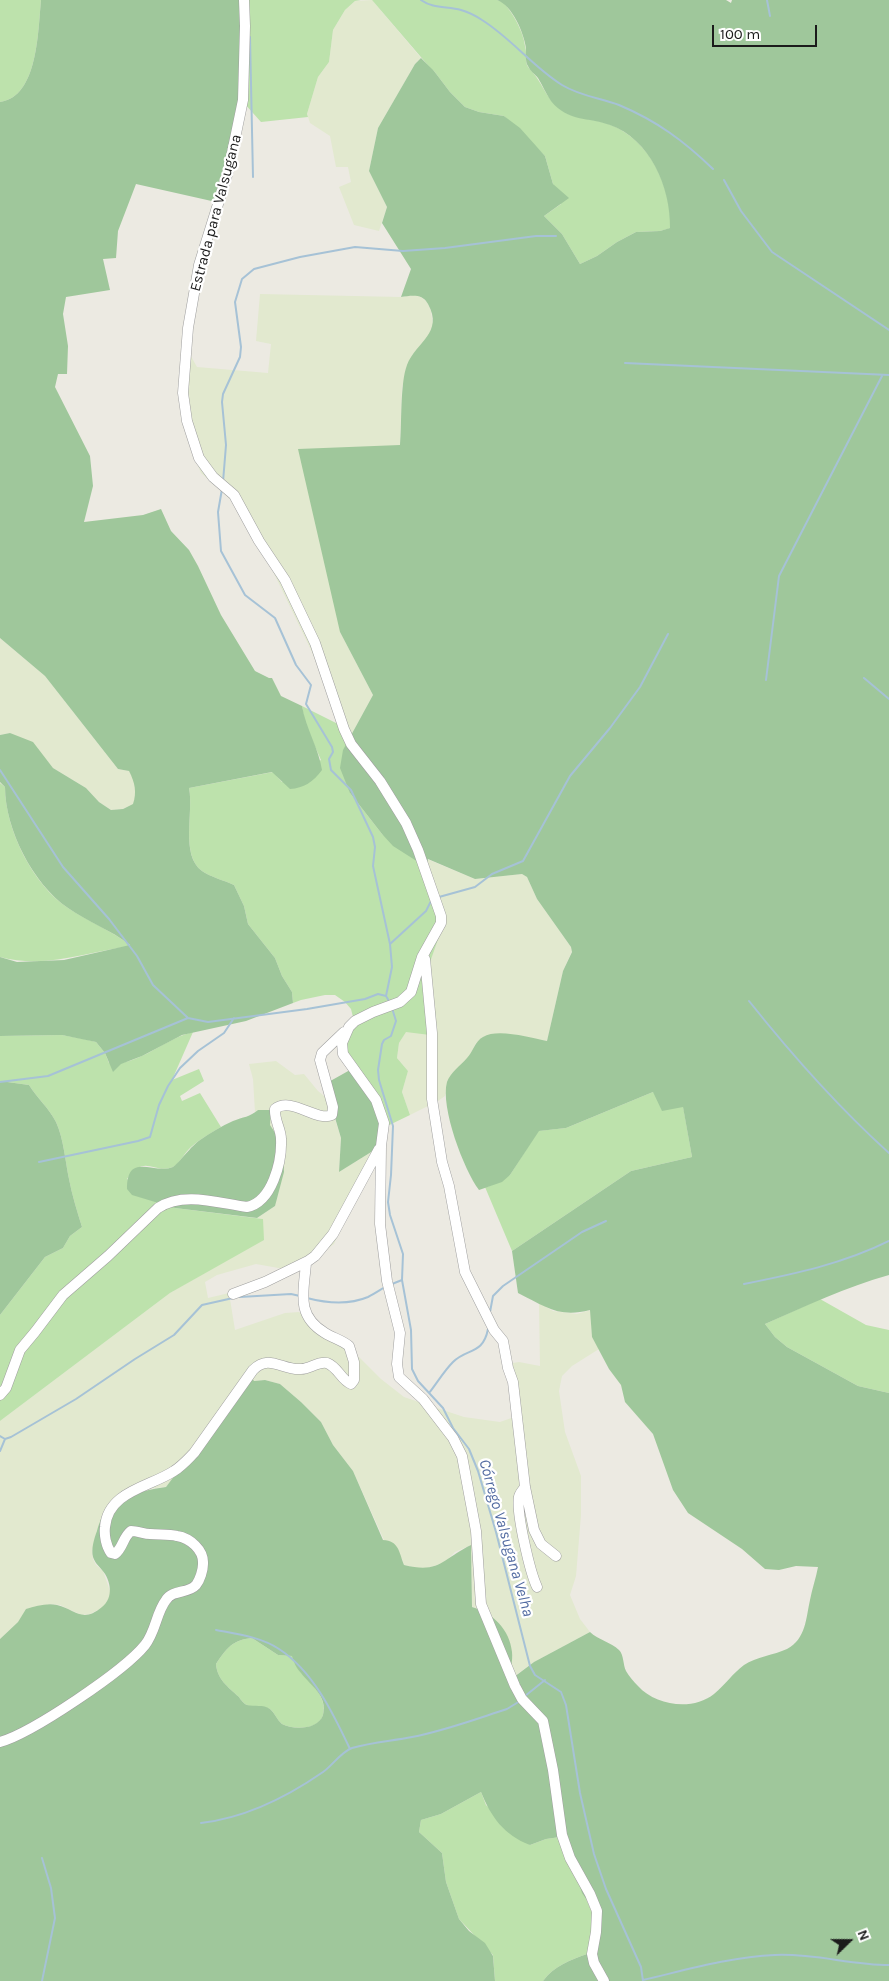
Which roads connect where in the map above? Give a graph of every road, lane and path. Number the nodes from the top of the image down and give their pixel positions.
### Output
1 (244, 0) edge
2 (425, 951) junction
3 (349, 1027) junction
4 (381, 1146) junction
5 (306, 1263) junction
6 (232, 1294) dead end
7 (0, 1395) edge
8 (525, 1487) junction
9 (556, 1556) dead end
10 (537, 1587) dead end
11 (0, 1742) edge
12 (604, 1981) edge

1 - 2 street, Estrada para Valsugana
2 - 3 street, Estrada para Valsugana
2 - 8 street
3 - 4 street
3 - 7 street, Estrada para Valsugana
4 - 5 street
4 - 12 street
5 - 6 street
5 - 11 street
8 - 9 street
8 - 10 street

